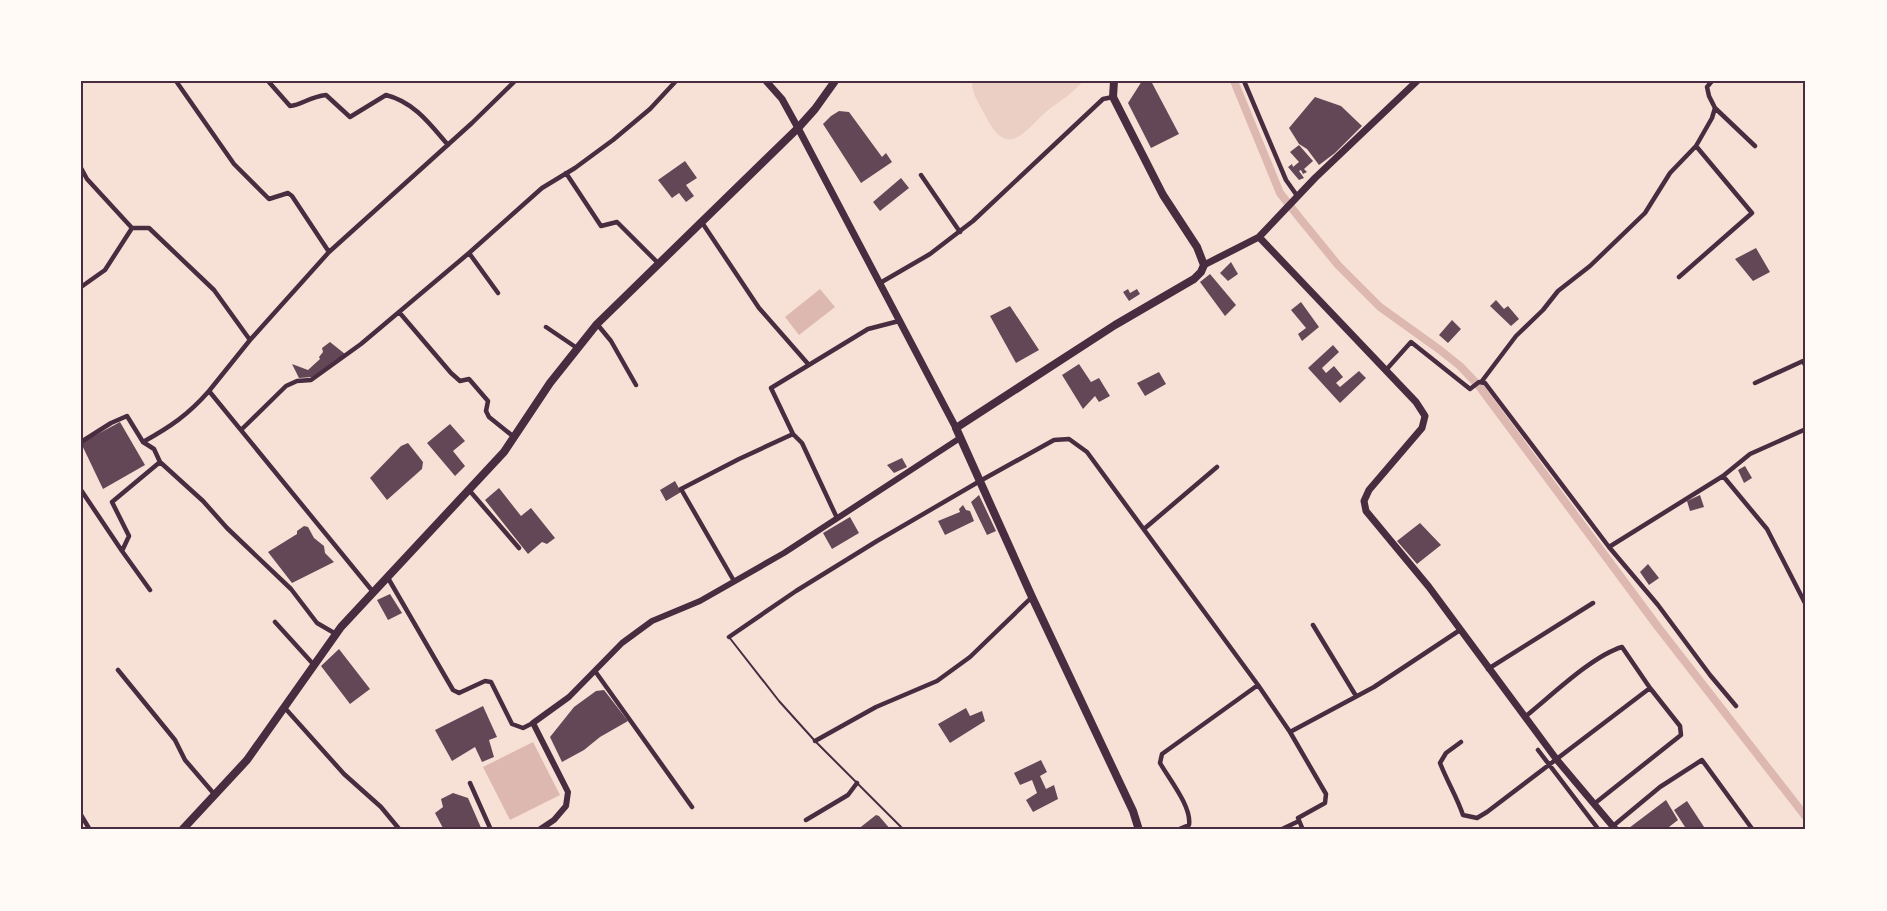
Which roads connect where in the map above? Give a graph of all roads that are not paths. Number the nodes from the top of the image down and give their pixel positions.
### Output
1 (176, 81) edge
2 (268, 81) edge
3 (515, 81) edge
4 (676, 81) edge
5 (766, 81) edge
6 (836, 81) edge
7 (1114, 81) edge
8 (1244, 81) edge
9 (1417, 81) edge
10 (1712, 81) edge
11 (1113, 97) junction
12 (1715, 108) junction
13 (798, 128) junction
14 (448, 145) junction
15 (1696, 146) junction
16 (1755, 146) dead end
17 (81, 168) edge
18 (566, 173) junction
19 (921, 175) dead end
20 (1297, 197) junction
21 (701, 221) junction
22 (132, 228) junction
23 (960, 232) junction
24 (1259, 237) junction
25 (329, 252) junction
26 (470, 254) junction
27 (658, 263) junction
28 (1204, 265) junction
29 (1679, 277) dead end
30 (880, 283) junction
31 (81, 287) edge
32 (498, 293) dead end
33 (399, 312) junction
34 (899, 321) junction
35 (597, 324) junction
36 (546, 327) dead end
37 (250, 339) junction
38 (577, 348) junction
39 (809, 365) junction
40 (1806, 367) edge
41 (1386, 369) junction
42 (1479, 382) junction
43 (1755, 383) dead end
44 (636, 385) dead end
45 (209, 391) junction
46 (956, 428) junction
47 (1806, 429) edge
48 (241, 430) junction
49 (793, 434) junction
50 (514, 437) junction
51 (960, 438) junction
52 (81, 442) edge
53 (143, 442) junction
54 (160, 462) junction
55 (1217, 467) dead end
56 (1723, 476) junction
57 (980, 481) junction
58 (81, 490) edge
59 (469, 490) junction
60 (837, 518) junction
61 (1144, 529) junction
62 (1609, 547) junction
63 (519, 548) dead end
64 (122, 551) junction
65 (388, 578) junction
66 (734, 581) junction
67 (150, 590) dead end
68 (374, 593) junction
69 (1032, 597) junction
70 (1593, 603) dead end
71 (1806, 605) edge
72 (275, 622) dead end
73 (1312, 625) dead end
74 (1460, 630) junction
75 (336, 634) junction
76 (729, 637) joint
77 (314, 664) junction
78 (1488, 669) junction
79 (118, 670) dead end
80 (596, 671) junction
81 (1258, 685) junction
82 (1650, 687) junction
83 (1356, 696) junction
84 (1736, 706) dead end
85 (284, 707) junction
86 (1526, 716) junction
87 (533, 723) junction
88 (1290, 732) junction
89 (815, 741) junction
90 (1461, 742) dead end
91 (1538, 750) dead end
92 (1557, 760) junction
93 (1549, 765) junction
94 (470, 783) dead end
95 (857, 783) junction
96 (215, 795) junction
97 (692, 807) dead end
98 (1596, 807) junction
99 (81, 815) edge
100 (1589, 818) junction
101 (806, 820) dead end
102 (1299, 821) junction
103 (1614, 828) edge
104 (543, 829) edge
105 (90, 830) edge
106 (182, 830) edge
107 (400, 830) edge
108 (491, 830) edge
109 (904, 830) edge
110 (1139, 830) edge
111 (1178, 830) edge
112 (1280, 830) edge
113 (1303, 830) edge
114 (1599, 830) edge
115 (1753, 830) edge

1 - 25 street
2 - 14 street
3 - 14 street
4 - 18 street
5 - 13 main road
6 - 13 main road
7 - 11 main road
8 - 20 street
9 - 20 main road
10 - 12 street
11 - 23 street
11 - 28 main road
12 - 15 street
12 - 16 street
13 - 21 main road
13 - 30 main road
14 - 25 street
15 - 29 street
15 - 42 street
17 - 22 street
18 - 26 street
18 - 27 street
19 - 23 street
20 - 24 main road
21 - 27 main road
21 - 39 street
22 - 31 street
22 - 37 street
23 - 30 street
24 - 28 main road
24 - 41 main road
25 - 37 street
26 - 32 street
26 - 33 street
27 - 35 main road
28 - 46 main road
30 - 34 main road
33 - 48 street
33 - 50 street
34 - 39 street
34 - 46 main road
35 - 38 main road
35 - 44 street
36 - 38 street
37 - 45 street
38 - 50 main road
39 - 49 street
40 - 43 street
41 - 42 street
41 - 74 main road
42 - 62 street
45 - 48 street
45 - 53 street
46 - 51 main road
47 - 56 street
48 - 68 street
49 - 60 street
49 - 66 street
50 - 59 main road
51 - 57 main road
51 - 60 street
52 - 53 street
53 - 54 street
54 - 64 street
54 - 75 street
55 - 61 street
56 - 62 street
56 - 71 street
57 - 61 street
57 - 69 main road
57 - 76 street
58 - 64 street
59 - 63 street
59 - 65 main road
60 - 66 street
61 - 81 street
62 - 84 street
64 - 67 street
65 - 68 main road
65 - 87 street
66 - 80 street
68 - 75 main road
69 - 89 street
69 - 110 main road
70 - 78 street
72 - 77 street
73 - 83 street
74 - 78 main road
74 - 83 street
75 - 77 main road
76 - 89 lane
77 - 85 main road
78 - 86 main road
79 - 96 street
80 - 87 street
80 - 97 street
81 - 88 street
81 - 111 street
82 - 86 street
82 - 92 street
82 - 98 street
83 - 88 street
85 - 96 main road
85 - 107 street
86 - 92 main road
87 - 104 street
88 - 102 street
89 - 95 lane
90 - 93 street
91 - 93 street
92 - 93 street
92 - 98 main road
93 - 100 street
94 - 108 street
95 - 101 street
95 - 109 lane
96 - 106 main road
98 - 100 street
98 - 103 main road
99 - 105 street
100 - 114 street
102 - 112 street
102 - 113 street
103 - 115 street

